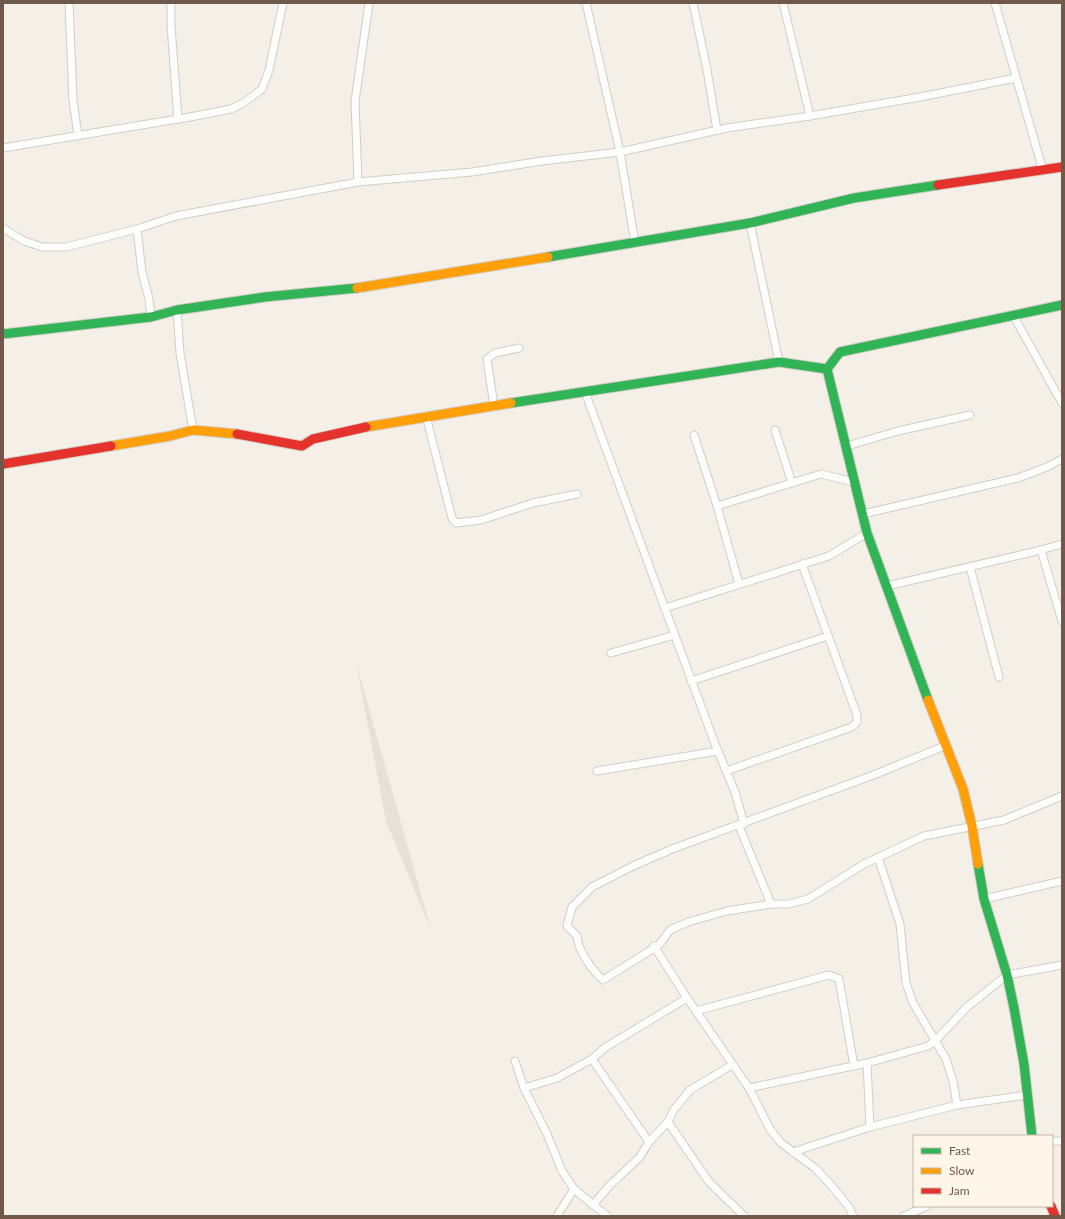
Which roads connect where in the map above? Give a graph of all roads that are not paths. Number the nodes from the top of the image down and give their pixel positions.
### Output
1 (69, 3) edge
2 (171, 3) edge
3 (283, 3) edge
4 (370, 3) edge
5 (586, 3) edge
6 (692, 3) edge
7 (783, 3) edge
8 (995, 3) edge
9 (1016, 78) junction
10 (810, 116) junction
11 (178, 119) junction
12 (717, 130) junction
13 (78, 136) junction
14 (3, 148) edge
15 (620, 152) junction
16 (1062, 167) edge
17 (1042, 171) junction
18 (358, 182) junction
19 (750, 223) junction
20 (3, 228) edge
21 (137, 229) junction
22 (635, 243) junction
23 (1062, 305) edge
24 (177, 310) junction
25 (1012, 315) junction
26 (151, 317) junction
27 (3, 334) edge
28 (519, 348) dead end
29 (778, 362) junction
30 (827, 370) junction
31 (585, 392) junction
32 (1062, 404) edge
33 (494, 406) junction
34 (970, 415) dead end
35 (426, 416) junction
36 (193, 430) junction
37 (775, 430) dead end
38 (694, 434) dead end
39 (847, 446) junction
40 (1062, 459) edge
41 (3, 464) edge
42 (854, 482) junction
43 (792, 483) junction
44 (577, 494) dead end
45 (717, 506) junction
46 (864, 514) junction
47 (867, 533) junction
48 (1062, 544) edge
49 (1041, 550) junction
50 (802, 564) junction
51 (970, 567) junction
52 (739, 584) junction
53 (887, 586) junction
54 (664, 608) junction
55 (1062, 621) edge
56 (675, 635) junction
57 (828, 636) junction
58 (611, 653) dead end
59 (999, 677) dead end
60 (692, 681) junction
61 (947, 745) junction
62 (718, 751) junction
63 (597, 771) dead end
64 (726, 771) junction
65 (1062, 796) edge
66 (742, 825) junction
67 (972, 826) junction
68 (878, 857) junction
69 (1062, 882) edge
70 (984, 899) junction
71 (771, 904) junction
72 (654, 946) junction
73 (1062, 965) edge
74 (1007, 975) junction
75 (687, 998) junction
76 (696, 1011) junction
77 (936, 1040) junction
78 (592, 1058) junction
79 (515, 1061) dead end
80 (867, 1063) junction
81 (732, 1065) junction
82 (854, 1066) junction
83 (524, 1088) junction
84 (749, 1088) junction
85 (1027, 1094) junction
86 (957, 1105) junction
87 (668, 1122) junction
88 (870, 1127) junction
89 (1032, 1135) edge
90 (649, 1142) junction
91 (793, 1152) junction
92 (574, 1189) junction
93 (593, 1205) junction
94 (925, 1207) edge
95 (557, 1216) edge
96 (607, 1216) edge
97 (744, 1216) edge
98 (853, 1216) edge
99 (904, 1216) edge

1 - 13 street
2 - 11 street
3 - 11 street
4 - 18 street
5 - 15 street
6 - 12 street
7 - 10 street
8 - 9 street
9 - 10 street
9 - 17 street
10 - 12 street
11 - 13 street
12 - 15 street
13 - 14 street
15 - 18 street
15 - 22 street
16 - 17 street
17 - 19 street
18 - 21 street
19 - 22 street
19 - 29 street
20 - 21 street
21 - 26 street
22 - 24 street
23 - 25 street
24 - 26 street
24 - 36 street
25 - 30 street
25 - 32 street
26 - 27 street
28 - 33 street
29 - 30 street
29 - 31 street
30 - 39 street
31 - 33 street
31 - 54 street
33 - 35 street
34 - 39 street
35 - 36 street
35 - 44 street
36 - 41 street
37 - 43 street
38 - 45 street
39 - 42 street
40 - 46 street
42 - 43 street
42 - 46 street
43 - 45 street
45 - 52 street
46 - 47 street
47 - 50 street
47 - 53 street
48 - 49 street
49 - 51 street
49 - 55 street
50 - 52 street
50 - 57 street
51 - 53 street
51 - 59 street
52 - 54 street
53 - 61 street
54 - 56 street
56 - 58 street
56 - 60 street
57 - 60 street
57 - 64 street
60 - 62 street
61 - 66 street
61 - 67 street
62 - 63 street
62 - 64 street
64 - 66 street
65 - 67 street
66 - 71 street
66 - 72 street
67 - 68 street
67 - 70 street
68 - 71 street
68 - 77 street
69 - 70 street
70 - 74 street
71 - 72 street
72 - 75 street
73 - 74 street
74 - 77 street
74 - 85 street
75 - 76 street
75 - 78 street
76 - 81 street
76 - 82 street
77 - 80 street
77 - 86 street
78 - 83 street
78 - 90 street
79 - 83 street
80 - 82 street
80 - 88 street
81 - 84 street
81 - 87 street
82 - 84 street
83 - 92 street
84 - 91 street
85 - 86 street
85 - 89 street
86 - 88 street
87 - 90 street
87 - 97 street
88 - 91 street
90 - 93 street
91 - 98 street
92 - 93 street
92 - 95 street
93 - 96 street
94 - 99 street

